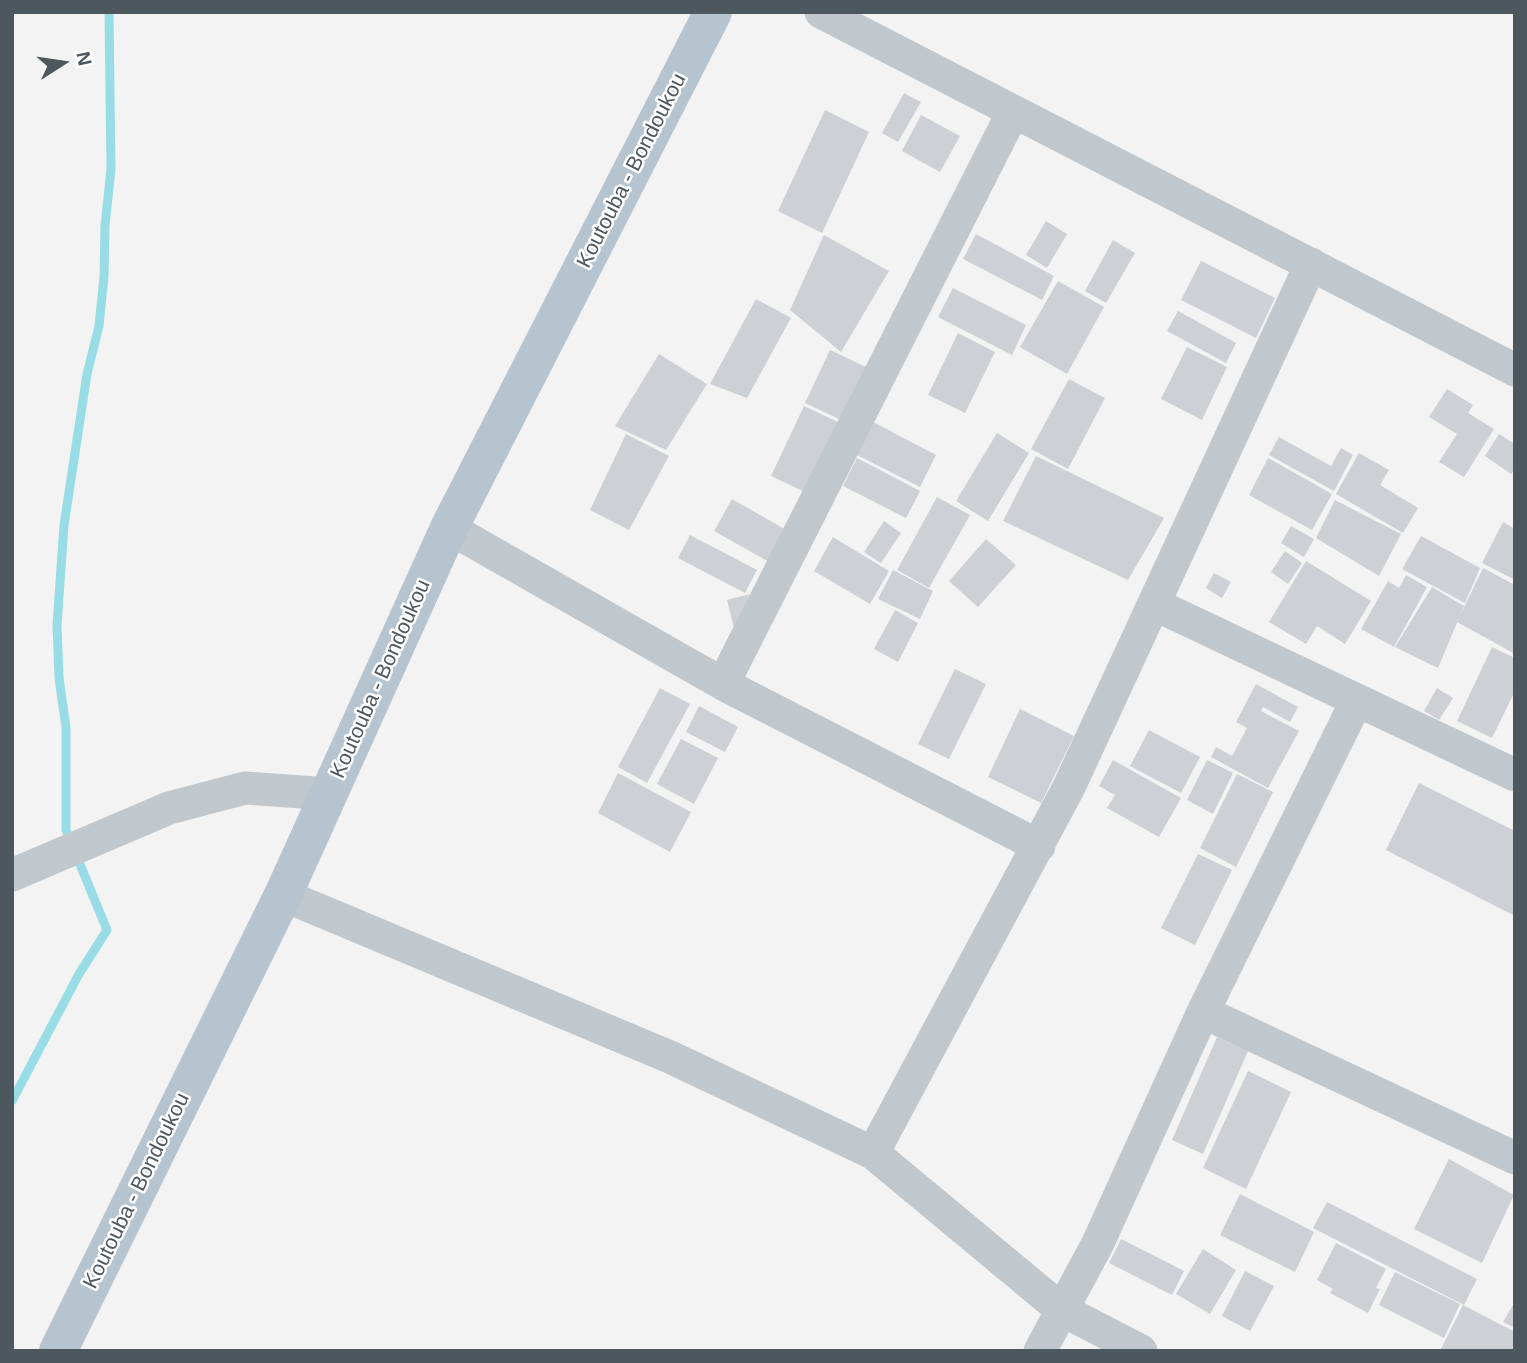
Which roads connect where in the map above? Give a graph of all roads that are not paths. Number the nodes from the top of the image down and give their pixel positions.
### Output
1 (713, 12) edge
2 (821, 12) edge
3 (1013, 112) junction
4 (1311, 264) junction
5 (1515, 370) edge
6 (449, 528) junction
7 (1154, 604) junction
8 (723, 684) junction
9 (1357, 700) junction
10 (1515, 775) edge
11 (330, 794) junction
12 (1039, 846) junction
13 (12, 875) edge
14 (283, 895) junction
15 (1203, 1012) junction
16 (873, 1153) junction
17 (1515, 1158) edge
18 (1062, 1310) junction
19 (58, 1351) edge
20 (1040, 1351) edge
21 (1141, 1351) edge

1 - 6 main road, Koutouba - Bondoukou
2 - 3 street
3 - 4 street
3 - 8 street
4 - 5 street
4 - 7 street
6 - 8 street
6 - 11 main road, Koutouba - Bondoukou
7 - 9 street
7 - 12 street
8 - 12 street
9 - 10 street
9 - 15 street
11 - 13 street
11 - 14 main road, Koutouba - Bondoukou
12 - 16 street
14 - 16 street
14 - 19 main road, Koutouba - Bondoukou
15 - 17 street
15 - 18 street
16 - 18 street
18 - 20 street
18 - 21 street

